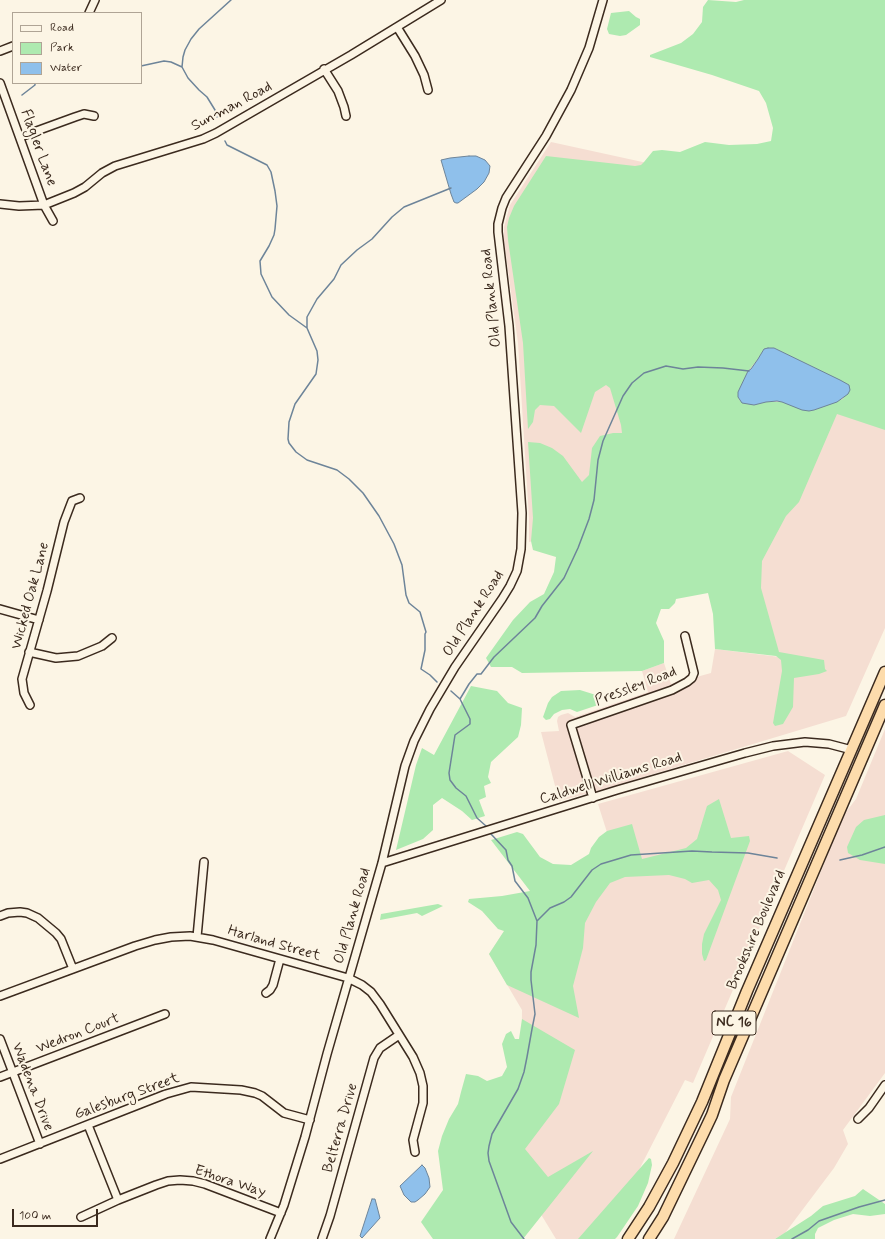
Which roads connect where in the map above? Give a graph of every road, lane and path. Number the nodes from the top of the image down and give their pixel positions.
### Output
1 (95, 0) edge
2 (441, 0) edge
3 (603, 0) edge
4 (89, 12) edge
5 (397, 26) junction
6 (12, 46) edge
7 (0, 50) edge
8 (324, 69) junction
9 (0, 83) edge
10 (428, 90) dead end
11 (94, 116) dead end
12 (346, 116) dead end
13 (20, 137) junction
14 (0, 204) edge
15 (44, 205) junction
16 (53, 221) dead end
17 (80, 498) dead end
18 (0, 608) edge
19 (38, 620) junction
20 (685, 636) dead end
21 (112, 638) dead end
22 (29, 652) junction
23 (885, 672) edge
24 (875, 697) junction
25 (30, 705) dead end
26 (885, 705) edge
27 (866, 749) junction
28 (852, 750) junction
29 (593, 798) junction
30 (826, 842) junction
31 (204, 862) dead end
32 (382, 863) junction
33 (0, 916) edge
34 (197, 937) junction
35 (280, 959) junction
36 (73, 969) junction
37 (348, 978) junction
38 (266, 994) dead end
39 (0, 996) edge
40 (165, 1014) dead end
41 (399, 1035) junction
42 (0, 1039) edge
43 (12, 1072) junction
44 (0, 1077) edge
45 (885, 1085) edge
46 (858, 1119) dead end
47 (310, 1120) junction
48 (88, 1125) junction
49 (40, 1144) junction
50 (415, 1152) dead end
51 (0, 1159) edge
52 (118, 1200) junction
53 (281, 1213) junction
54 (81, 1217) dead end
55 (270, 1239) edge
56 (322, 1239) edge
57 (628, 1239) edge
58 (649, 1239) edge

1 - 4 street
2 - 5 street, Sunman Road
3 - 32 street, Old Plank Road
5 - 8 street, Sunman Road
5 - 10 street
6 - 7 street
8 - 12 street
8 - 15 street, Sunman Road
9 - 13 street, Flagler Lane
11 - 13 street
13 - 15 street, Flagler Lane
14 - 15 street, Sunman Road
15 - 16 street, Flagler Lane
17 - 19 street, Wicked Oak Lane
18 - 19 street
19 - 22 street, Wicked Oak Lane
20 - 29 street, Pressley Road
21 - 22 street
22 - 25 street, Wicked Oak Lane
23 - 24 highway, Brookshire Boulevard / NC 16
24 - 27 highway
24 - 28 highway, Brookshire Boulevard / NC 16
26 - 27 highway, Brookshire Boulevard / NC 16
27 - 30 highway, Brookshire Boulevard / NC 16
28 - 29 street, Caldwell Williams Road
28 - 30 highway
28 - 57 highway, Brookshire Boulevard / NC 16
29 - 32 street, Caldwell Williams Road
30 - 58 highway, Brookshire Boulevard / NC 16
31 - 34 street
32 - 37 street, Old Plank Road
33 - 36 street
34 - 35 street, Harland Street
34 - 36 street, Harland Street
35 - 37 street, Harland Street
35 - 38 street
36 - 39 street, Harland Street
37 - 41 street, Harland Street
37 - 47 street, Old Plank Road
40 - 43 street, Wedron Court
41 - 50 street, Harland Street
41 - 56 street, Belterra Drive
42 - 43 street, Wadena Drive
43 - 44 street, Wedron Court
43 - 49 street, Wadena Drive
45 - 46 street
47 - 48 street, Galesburg Street
47 - 53 street, Old Plank Road
48 - 49 street, Galesburg Street
48 - 52 street
49 - 51 street, Galesburg Street
52 - 53 street, Ethora Way
52 - 54 street, Ethora Way
53 - 55 street, Old Plank Road

